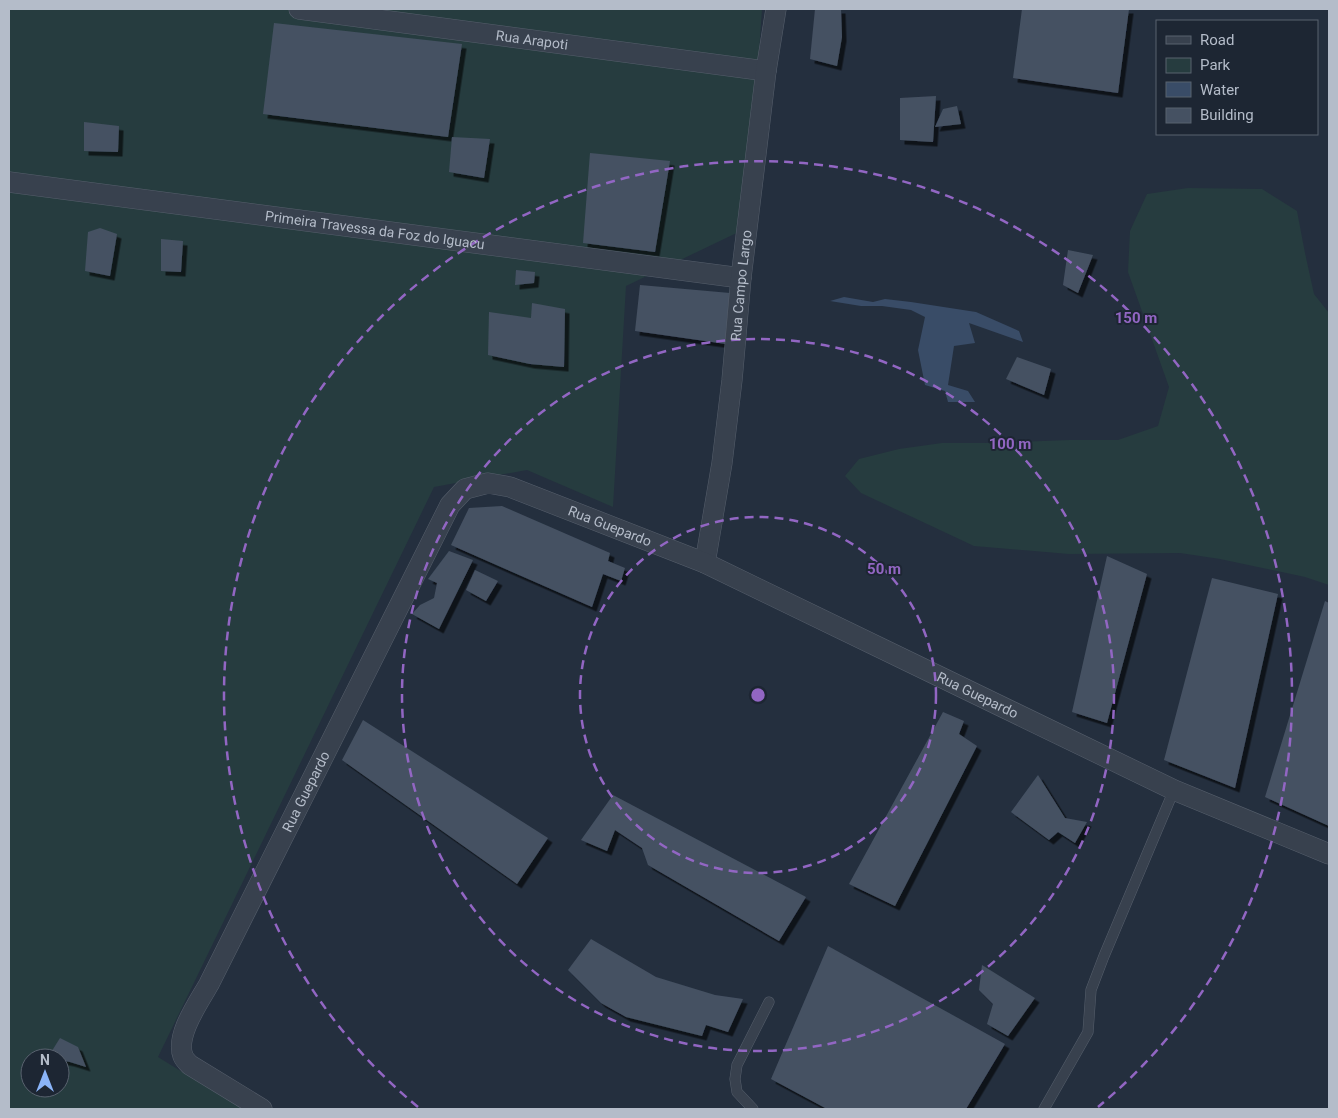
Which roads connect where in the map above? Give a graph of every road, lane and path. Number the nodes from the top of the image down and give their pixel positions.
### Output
1 (299, 9) edge
2 (776, 9) edge
3 (766, 71) junction
4 (9, 182) edge
5 (741, 278) junction
6 (705, 563) junction
7 (1174, 790) junction
8 (1329, 854) edge
9 (769, 1002) dead end
10 (262, 1109) edge
11 (753, 1109) edge
12 (1044, 1109) edge

1 - 3 street, Rua Arapoti
2 - 3 street, Rua Campo Largo
3 - 5 street, Rua Campo Largo
4 - 5 street, Primeira Travessa da Foz do Iguacu
5 - 6 street, Rua Campo Largo
6 - 7 street, Rua Guepardo
6 - 10 street, Rua Guepardo
7 - 8 street, Rua Guepardo
7 - 12 lane
9 - 11 lane

